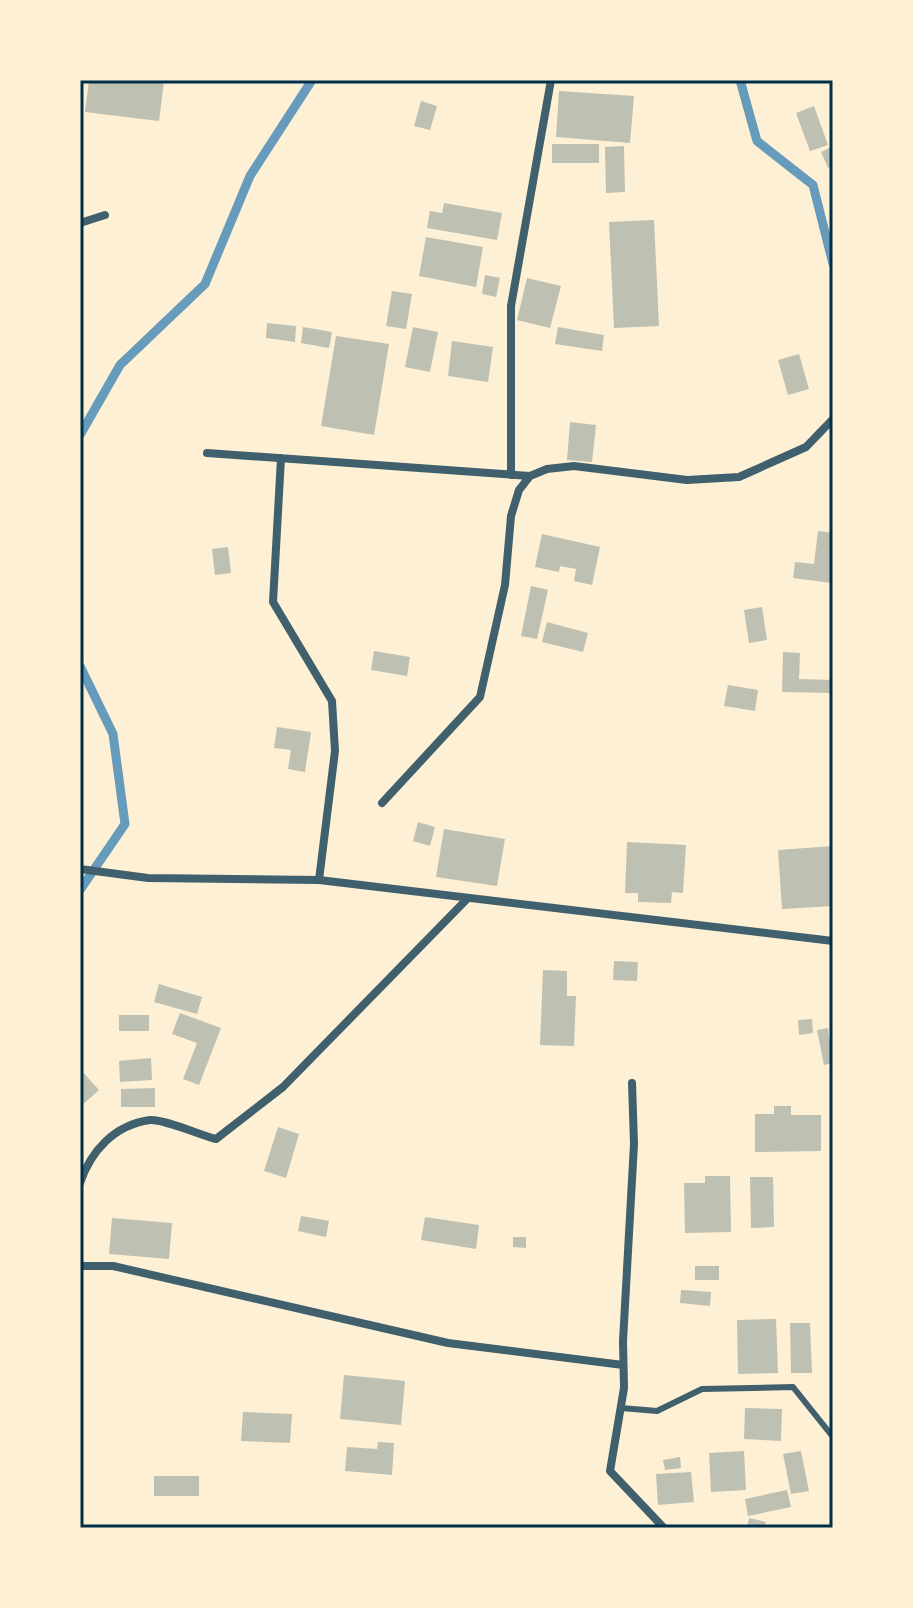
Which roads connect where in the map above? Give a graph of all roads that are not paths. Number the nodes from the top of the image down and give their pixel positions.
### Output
1 (551, 80) edge
2 (105, 215) dead end
3 (80, 223) edge
4 (833, 419) edge
5 (207, 453) dead end
6 (281, 458) junction
7 (511, 475) junction
8 (530, 476) junction
9 (382, 803) dead end
10 (80, 869) edge
11 (319, 880) junction
12 (468, 898) junction
13 (833, 941) edge
14 (632, 1083) dead end
15 (80, 1183) edge
16 (80, 1266) edge
17 (623, 1365) junction
18 (621, 1408) junction
19 (833, 1437) edge
20 (664, 1528) edge

1 - 7 street
2 - 3 street
4 - 8 street
5 - 6 street
6 - 7 street
6 - 11 street
7 - 8 street
8 - 9 street
10 - 11 street
11 - 12 street
12 - 13 street
12 - 15 street
14 - 17 street
16 - 17 street
17 - 18 street
18 - 19 lane
18 - 20 street

